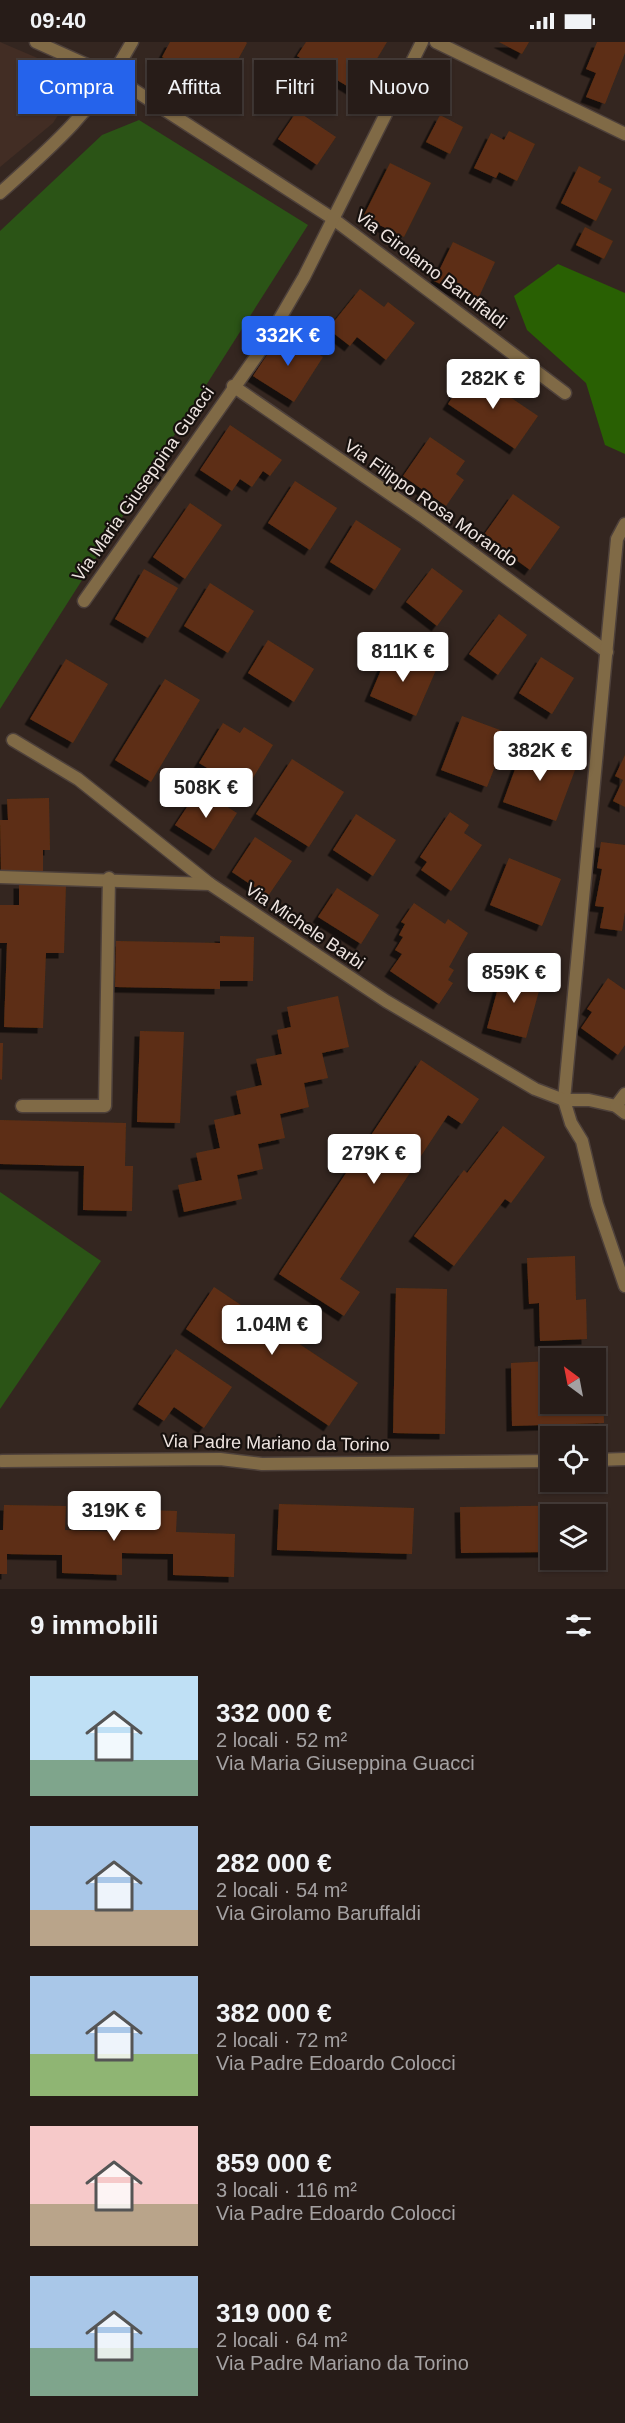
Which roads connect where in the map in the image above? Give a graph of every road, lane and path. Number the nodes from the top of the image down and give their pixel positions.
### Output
1 (36, 42) edge
2 (132, 42) edge
3 (422, 42) edge
4 (436, 42) edge
5 (76, 60) edge
6 (123, 60) edge
7 (135, 91) edge
8 (84, 114) edge
9 (625, 134) edge
10 (0, 193) edge
11 (332, 218) junction
12 (233, 386) junction
13 (565, 393) dead end
14 (625, 524) edge
15 (84, 601) dead end
16 (608, 652) junction
17 (13, 740) dead end
18 (0, 877) edge
19 (109, 878) junction
20 (210, 884) junction
21 (625, 1094) edge
22 (564, 1100) junction
23 (22, 1106) dead end
24 (621, 1109) edge
25 (625, 1286) edge
26 (625, 1459) edge
27 (606, 1460) edge
28 (2, 1461) dead end
29 (540, 1461) edge

1 - 5 street, Via Girolamo Baruffaldi
2 - 6 street
3 - 11 street, Via Maria Giuseppina Guacci
4 - 9 street
7 - 11 street, Via Girolamo Baruffaldi
8 - 10 street
11 - 12 street, Via Maria Giuseppina Guacci
11 - 13 street, Via Girolamo Baruffaldi
12 - 15 street, Via Maria Giuseppina Guacci
12 - 16 street, Via Filippo Rosa Morando
14 - 16 street
16 - 22 street
17 - 20 street, Via Michele Barbi
18 - 19 street
19 - 20 street
19 - 23 street
20 - 22 street, Via Michele Barbi
21 - 24 street
22 - 24 street, Via Michele Barbi
22 - 25 street
26 - 27 street
28 - 29 street, Via Padre Mariano da Torino

